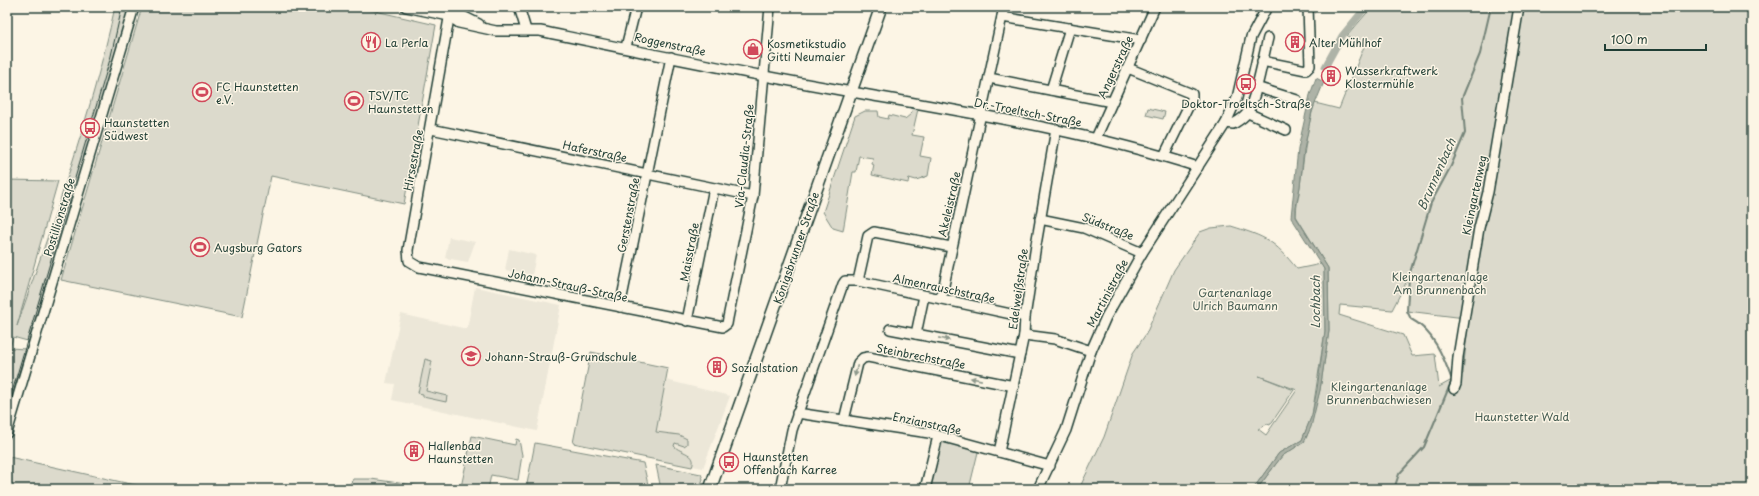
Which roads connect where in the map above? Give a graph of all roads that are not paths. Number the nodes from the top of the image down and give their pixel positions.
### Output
1 (134, 7) edge
2 (406, 7) edge
3 (519, 7) edge
4 (636, 7) edge
5 (770, 7) edge
6 (881, 7) edge
7 (1004, 7) edge
8 (1155, 7) edge
9 (1267, 7) edge
10 (1308, 7) edge
11 (1519, 7) edge
12 (450, 11) edge
13 (1002, 17) junction
14 (1070, 28) junction
15 (526, 30) junction
16 (1268, 38) dead end
17 (1141, 40) junction
18 (626, 47) junction
19 (671, 56) junction
20 (1262, 61) junction
21 (1128, 68) junction
22 (765, 75) junction
23 (989, 78) junction
24 (1256, 87) junction
25 (1051, 90) junction
26 (851, 92) junction
27 (1297, 100) dead end
28 (1112, 102) junction
29 (1248, 113) junction
30 (982, 115) junction
31 (1226, 123) junction
32 (431, 129) junction
33 (1056, 130) junction
34 (1286, 130) dead end
35 (1096, 138) junction
36 (1164, 156) junction
37 (1198, 167) junction
38 (648, 174) junction
39 (714, 188) junction
40 (753, 196) junction
41 (1040, 219) junction
42 (951, 247) junction
43 (1142, 253) junction
44 (409, 261) joint
45 (858, 282) junction
46 (924, 296) junction
47 (941, 299) junction
48 (620, 307) junction
49 (1025, 317) junction
50 (687, 321) junction
51 (723, 328) joint
52 (890, 329) dead end
53 (916, 334) junction
54 (1024, 335) junction
55 (1091, 351) junction
56 (1020, 354) junction
57 (1014, 386) junction
58 (1454, 389) dead end
59 (798, 413) junction
60 (844, 420) junction
61 (7, 433) edge
62 (938, 436) junction
63 (999, 452) junction
64 (1050, 466) junction
65 (710, 489) edge
66 (780, 489) edge
67 (925, 489) edge
68 (1038, 489) edge

1 - 61 street, Postillionstraße
2 - 12 street, Roggenstraße
3 - 15 street
4 - 18 street
5 - 22 street, Via-Claudia-Straße
6 - 26 main road, Königsbrunner Straße
7 - 13 street, Akeleistraße
8 - 17 street, Angerstraße
9 - 31 street, Martinistraße
10 - 20 street
11 - 58 street, Kleingartenweg
12 - 15 street, Roggenstraße
12 - 32 street, Hirsestraße
13 - 14 street
13 - 23 street, Akeleistraße
14 - 17 street
14 - 25 street
15 - 18 street, Roggenstraße
16 - 20 street
17 - 21 street, Angerstraße
18 - 19 street, Roggenstraße
19 - 22 street, Roggenstraße
19 - 38 street, Gerstenstraße
20 - 24 street
21 - 28 street, Angerstraße
21 - 36 street
22 - 26 street, Roggenstraße
22 - 40 street, Via-Claudia-Straße
23 - 25 street
23 - 30 street, Akeleistraße
24 - 27 street
24 - 29 street
25 - 28 street
26 - 30 street, Dr.-Troeltsch-Straße
26 - 65 main road, Königsbrunner Straße
28 - 35 street, Angerstraße
29 - 31 street
29 - 34 street
30 - 33 street, Dr.-Troeltsch-Straße
30 - 42 street, Akeleistraße
31 - 37 street, Martinistraße
32 - 38 street, Haferstraße
32 - 44 street, Hirsestraße
33 - 35 street, Dr.-Troeltsch-Straße
33 - 41 street, Edelweißstraße
35 - 36 street, Dr.-Troeltsch-Straße
36 - 37 street, Dr.-Troeltsch-Straße
37 - 43 street, Martinistraße
38 - 39 street, Haferstraße
38 - 48 street, Gerstenstraße
39 - 40 street, Haferstraße
39 - 50 street, Maisstraße
40 - 51 street, Via-Claudia-Straße
41 - 43 street, Südstraße
41 - 49 street, Edelweißstraße
42 - 45 street
42 - 47 street, Akeleistraße
43 - 55 street, Martinistraße
44 - 48 street, Johann-Strauß-Straße
45 - 46 street, Almenrauschstraße
45 - 59 street
46 - 47 street, Almenrauschstraße
46 - 53 street
47 - 49 street, Almenrauschstraße
48 - 50 street, Johann-Strauß-Straße
49 - 54 street, Edelweißstraße
50 - 51 street, Johann-Strauß-Straße
52 - 53 street
53 -> 56 street
54 - 55 street
54 - 56 street, Edelweißstraße
55 - 64 street, Martinistraße
56 - 57 street, Edelweißstraße
57 -> 60 street, Steinbrechstraße
57 - 63 street, Edelweißstraße
59 - 60 street, Enzianstraße
59 - 66 street
60 - 62 street, Enzianstraße
62 - 63 street, Enzianstraße
62 - 67 street
63 - 64 street, Enzianstraße
64 - 68 street, Martinistraße

